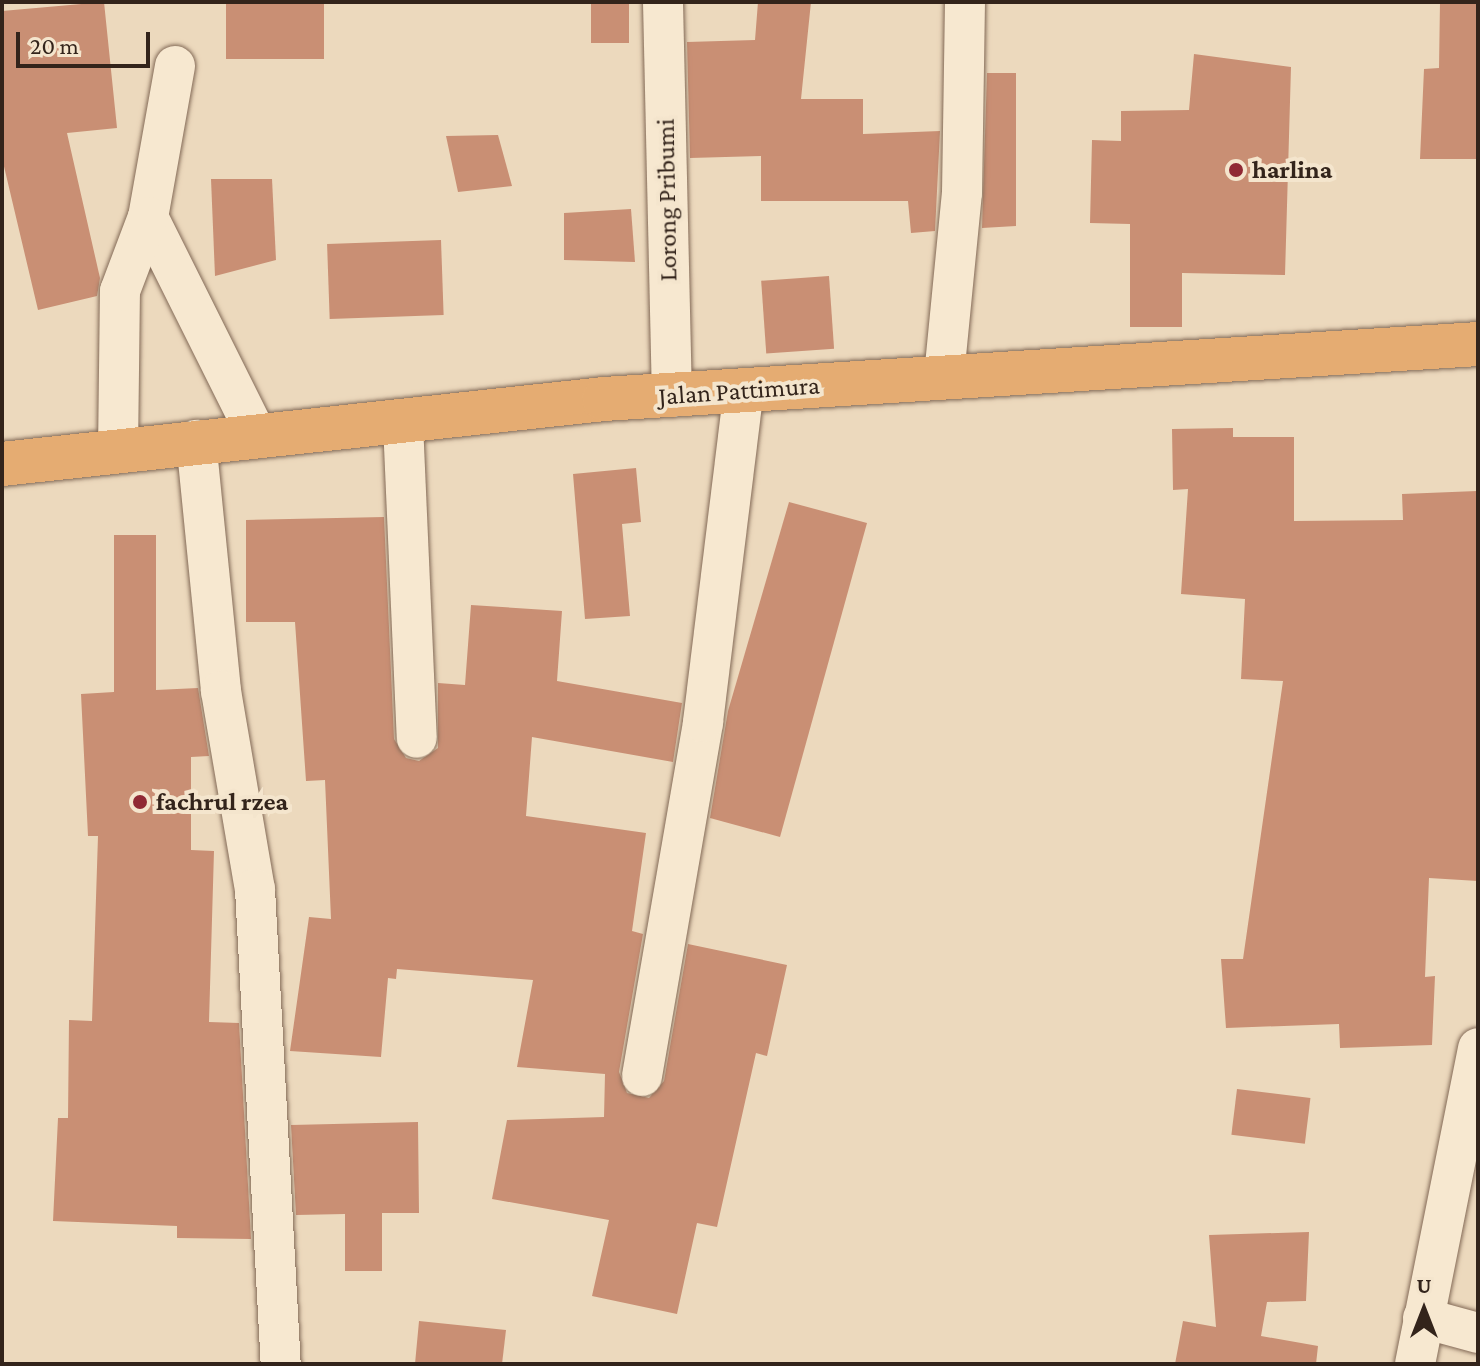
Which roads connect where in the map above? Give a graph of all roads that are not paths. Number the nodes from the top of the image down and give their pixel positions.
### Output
1 (663, 2) edge
2 (965, 2) edge
3 (175, 66) dead end
4 (148, 217) junction
5 (1478, 344) edge
6 (944, 376) junction
7 (744, 390) junction
8 (672, 397) junction
9 (403, 423) junction
10 (256, 434) junction
11 (196, 440) junction
12 (118, 452) junction
13 (2, 464) edge
14 (417, 738) dead end
15 (1478, 1048) edge
16 (642, 1076) dead end
17 (1423, 1318) junction
18 (1478, 1333) edge
19 (281, 1364) edge
20 (1415, 1364) edge

1 - 8 street, Lorong Pribumi
2 - 6 street
3 - 4 street
4 - 10 street
4 - 12 street
5 - 6 highway, Jalan Pattimura
6 - 7 highway, Jalan Pattimura
7 - 8 highway, Jalan Pattimura
7 - 16 street
8 - 9 highway, Jalan Pattimura
9 - 10 highway, Jalan Pattimura
9 - 14 street
10 - 11 highway, Jalan Pattimura
11 - 12 highway, Jalan Pattimura
11 - 19 street
12 - 13 highway, Jalan Pattimura
15 - 17 street
17 - 18 street
17 - 20 street

